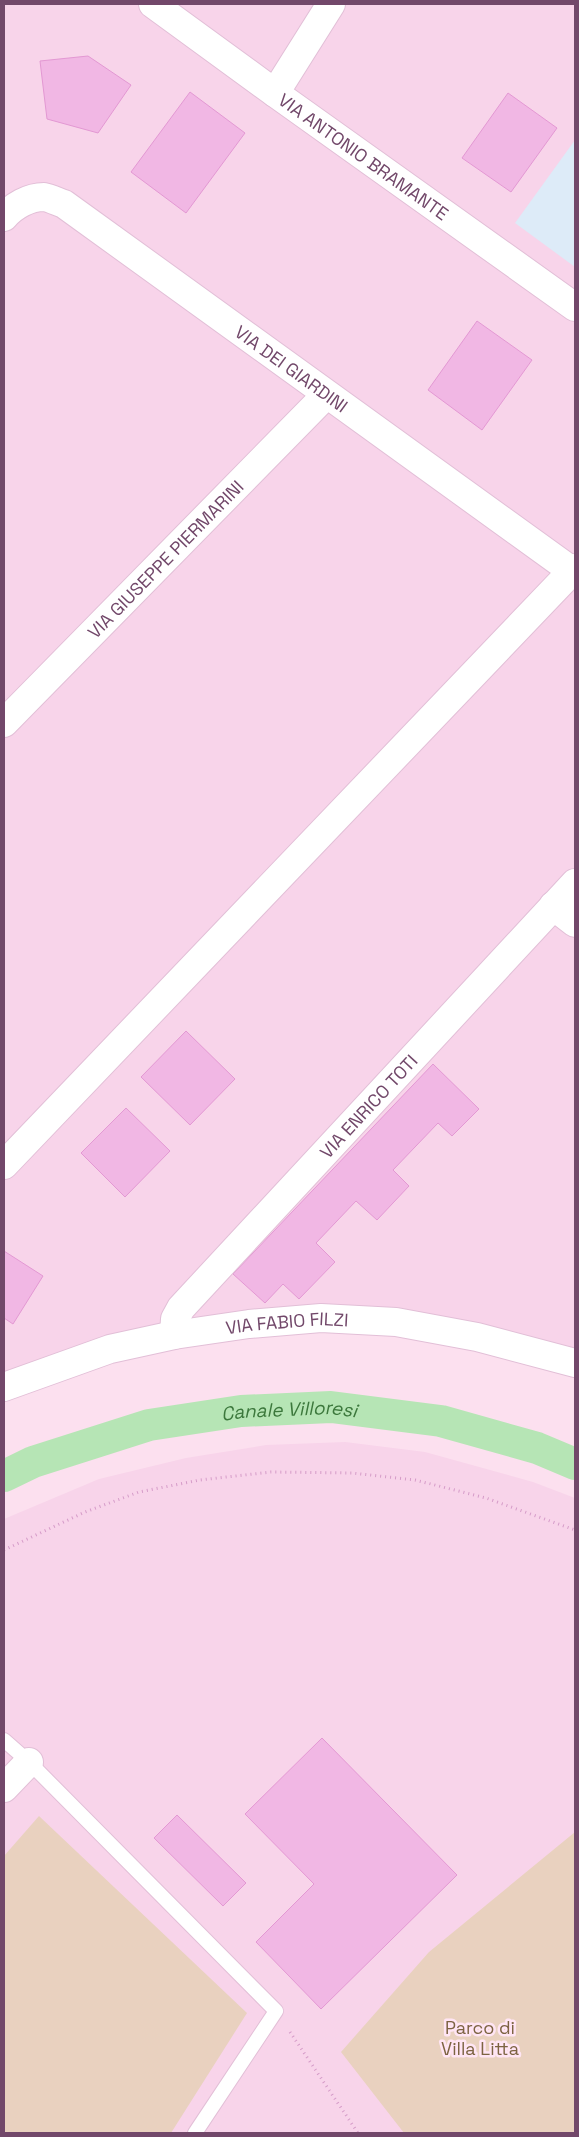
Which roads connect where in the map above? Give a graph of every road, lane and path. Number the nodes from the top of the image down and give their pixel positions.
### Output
1 (153, 4) edge
2 (331, 4) edge
3 (274, 93) junction
4 (4, 217) edge
5 (575, 307) edge
6 (326, 395) junction
7 (573, 570) edge
8 (4, 723) edge
9 (575, 883) edge
10 (553, 906) junction
11 (575, 923) edge
12 (4, 1166) edge
13 (174, 1335) junction
14 (575, 1363) edge
15 (4, 1387) edge
16 (575, 1530) edge
17 (4, 1550) edge
18 (4, 1740) edge
19 (29, 1762) junction
20 (4, 1788) edge
21 (276, 2011) junction
22 (195, 2133) edge
23 (358, 2133) edge

1 - 3 street, VIA ANTONIO BRAMANTE
2 - 3 street
3 - 5 street, VIA ANTONIO BRAMANTE
4 - 6 street, VIA DEI GIARDINI
6 - 7 street, VIA DEI GIARDINI
6 - 8 street, VIA GIUSEPPE PIERMARINI
7 - 12 street
9 - 10 street, VIA ENRICO TOTI
10 - 11 street
10 - 13 street, VIA ENRICO TOTI
13 - 14 street, VIA FABIO FILZI
13 - 15 street, VIA FABIO FILZI
16 - 17 path
18 - 19 lane
19 - 20 street
19 - 21 lane
21 - 22 lane
21 - 23 path

